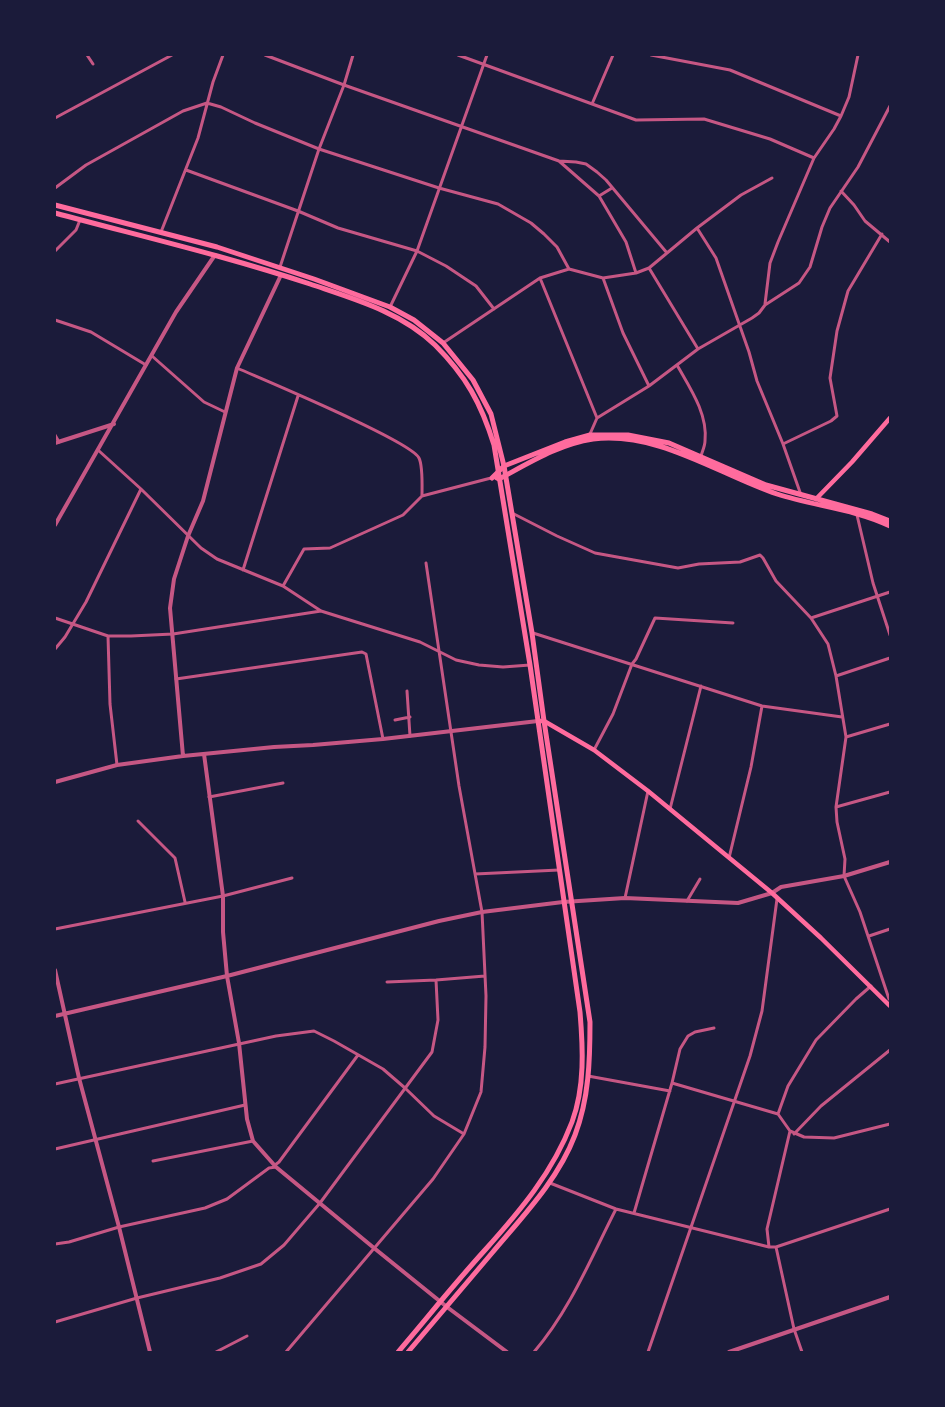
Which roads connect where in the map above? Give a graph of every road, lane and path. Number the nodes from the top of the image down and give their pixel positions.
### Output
1 (87, 55) edge
2 (172, 55) edge
3 (223, 55) edge
4 (265, 55) edge
5 (353, 55) edge
6 (458, 55) edge
7 (486, 55) edge
8 (613, 55) edge
9 (651, 55) edge
10 (858, 55) edge
11 (93, 64) dead end
12 (483, 64) junction
13 (344, 85) junction
14 (207, 103) junction
15 (592, 104) junction
16 (890, 106) edge
17 (841, 116) junction
18 (55, 118) edge
19 (461, 125) junction
20 (319, 149) junction
21 (814, 158) junction
22 (559, 161) junction
23 (186, 170) junction
24 (772, 178) dead end
25 (55, 188) edge
26 (439, 188) junction
27 (612, 188) junction
28 (841, 191) junction
29 (600, 196) junction
30 (55, 205) edge
31 (298, 211) junction
32 (55, 213) edge
33 (80, 220) junction
34 (696, 228) junction
35 (161, 232) junction
36 (882, 234) junction
37 (890, 242) edge
38 (217, 247) junction
39 (55, 251) edge
40 (417, 251) junction
41 (667, 253) junction
42 (214, 255) junction
43 (280, 268) junction
44 (649, 268) junction
45 (569, 269) junction
46 (636, 273) junction
47 (281, 275) junction
48 (540, 278) junction
49 (603, 278) junction
50 (765, 305) junction
51 (390, 307) junction
52 (494, 309) junction
53 (55, 320) edge
54 (740, 325) junction
55 (443, 343) junction
56 (698, 350) junction
57 (152, 356) junction
58 (146, 365) junction
59 (677, 365) junction
60 (237, 368) junction
61 (649, 386) junction
62 (298, 396) junction
63 (225, 412) junction
64 (597, 418) junction
65 (890, 418) edge
66 (114, 424) junction
67 (55, 434) edge
68 (590, 435) junction
69 (57, 443) edge
70 (783, 444) junction
71 (98, 450) junction
72 (701, 456) junction
73 (504, 466) junction
74 (499, 471) junction
75 (506, 475) junction
76 (492, 478) junction
77 (499, 479) junction
78 (141, 489) junction
79 (422, 496) junction
80 (801, 496) junction
81 (816, 499) junction
82 (512, 513) junction
83 (857, 514) junction
84 (890, 522) edge
85 (55, 525) edge
86 (890, 526) edge
87 (188, 536) junction
88 (426, 563) dead end
89 (243, 570) junction
90 (283, 586) junction
91 (890, 592) edge
92 (878, 595) junction
93 (321, 611) junction
94 (55, 618) edge
95 (811, 618) junction
96 (733, 623) dead end
97 (73, 624) junction
98 (532, 633) junction
99 (173, 634) junction
100 (890, 634) edge
101 (108, 636) junction
102 (55, 648) edge
103 (438, 651) junction
104 (890, 658) edge
105 (632, 664) junction
106 (530, 665) junction
107 (836, 676) junction
108 (176, 679) junction
109 (701, 686) junction
110 (407, 690) dead end
111 (762, 706) junction
112 (842, 717) junction
113 (410, 718) junction
114 (395, 720) dead end
115 (538, 721) junction
116 (544, 721) junction
117 (890, 724) edge
118 (451, 731) junction
119 (410, 736) junction
120 (846, 736) junction
121 (383, 739) junction
122 (594, 750) junction
123 (204, 754) junction
124 (183, 756) junction
125 (117, 765) junction
126 (55, 782) edge
127 (283, 783) dead end
128 (648, 791) junction
129 (890, 792) edge
130 (209, 797) junction
131 (836, 807) junction
132 (670, 810) junction
133 (138, 821) dead end
134 (729, 858) junction
135 (890, 862) edge
136 (559, 870) junction
137 (475, 874) junction
138 (844, 876) junction
139 (292, 878) dead end
140 (700, 879) dead end
141 (772, 893) junction
142 (223, 896) junction
143 (625, 898) junction
144 (777, 899) junction
145 (687, 901) junction
146 (185, 902) junction
147 (563, 902) junction
148 (572, 902) junction
149 (482, 912) junction
150 (55, 929) edge
151 (890, 929) edge
152 (869, 936) junction
153 (55, 970) edge
154 (227, 976) junction
155 (485, 976) junction
156 (436, 980) junction
157 (387, 982) dead end
158 (871, 986) junction
159 (888, 1000) edge
160 (890, 1006) edge
161 (66, 1013) junction
162 (55, 1016) edge
163 (714, 1028) dead end
164 (239, 1043) junction
165 (890, 1050) edge
166 (358, 1055) junction
167 (588, 1076) junction
168 (79, 1078) junction
169 (672, 1083) junction
170 (55, 1084) edge
171 (406, 1088) junction
172 (670, 1091) junction
173 (734, 1102) junction
174 (245, 1105) junction
175 (778, 1114) junction
176 (890, 1124) edge
177 (790, 1131) junction
178 (464, 1134) junction
179 (794, 1134) junction
180 (94, 1139) junction
181 (253, 1141) junction
182 (55, 1149) edge
183 (153, 1161) dead end
184 (276, 1166) junction
185 (550, 1183) junction
186 (320, 1203) junction
187 (616, 1209) junction
188 (890, 1209) edge
189 (634, 1213) junction
190 (119, 1227) junction
191 (691, 1228) junction
192 (55, 1244) edge
193 (769, 1247) junction
194 (776, 1247) junction
195 (374, 1248) junction
196 (890, 1297) edge
197 (137, 1298) junction
198 (441, 1302) junction
199 (446, 1307) junction
200 (55, 1322) edge
201 (794, 1329) junction
202 (246, 1336) dead end
203 (150, 1352) edge
204 (216, 1352) edge
205 (286, 1352) edge
206 (398, 1352) edge
207 (408, 1352) edge
208 (507, 1352) edge
209 (534, 1352) edge
210 (648, 1352) edge
211 (729, 1352) edge
212 (802, 1352) edge

1 - 11 street
2 - 18 street
3 - 14 street
4 - 13 street
5 - 13 street
6 - 12 street
7 - 12 street
8 - 15 street
9 - 17 street
10 - 17 street
12 - 15 street
12 - 19 street
13 - 19 street
13 - 20 street
14 - 20 street
14 - 23 street
14 - 25 street
15 - 21 street
16 - 28 street
17 - 21 street
19 - 22 street
19 - 26 street
20 - 26 street
20 - 31 street
21 - 50 street
22 - 27 street
22 - 29 street
23 - 31 street
23 - 35 street
24 - 34 street
26 - 40 street
26 - 45 street
27 - 29 street
27 - 41 street
28 - 36 street
28 - 50 street
29 - 46 street
30 - 35 main road
31 - 40 street
31 - 43 street
32 - 33 main road
33 - 39 street
33 - 42 main road
34 - 41 street
34 - 54 street
35 - 38 main road
36 - 37 street
36 - 70 street
38 - 42 street
38 - 43 main road
40 - 51 street
40 - 52 street
41 - 44 street
42 - 47 main road
42 - 57 street
43 - 51 main road
44 - 46 street
44 - 56 street
45 - 48 street
45 - 49 street
46 - 49 street
47 - 60 street
47 - 74 main road
48 - 52 street
48 - 64 street
49 - 61 street
50 - 54 street
51 - 55 main road
52 - 55 street
53 - 58 street
54 - 56 street
54 - 70 street
55 - 73 main road
56 - 59 street
57 - 58 street
57 - 63 street
58 - 66 street
59 - 61 street
59 - 72 street
60 - 62 street
60 - 63 street
61 - 64 street
62 - 79 street
62 - 89 street
63 - 87 street
64 - 68 street
65 - 81 main road
66 - 69 street
66 - 71 street
67 - 69 street
68 - 72 main road
68 - 73 main road
70 - 80 street
71 - 78 street
71 - 85 street
72 - 80 main road
73 - 74 main road
73 - 75 main road
74 - 76 main road
74 - 77 main road
75 - 77 main road
75 - 82 main road
75 - 83 main road
76 - 77 main road
76 - 79 street
77 - 106 main road
78 - 87 street
78 - 97 street
79 - 90 street
80 - 81 main road
81 - 84 main road
82 - 95 street
82 - 98 main road
83 - 86 main road
83 - 92 street
87 - 89 street
87 - 99 street
88 - 103 street
89 - 90 street
90 - 93 street
91 - 92 street
92 - 95 street
92 - 100 street
93 - 99 street
93 - 103 street
94 - 97 street
95 - 107 street
96 - 105 street
97 - 101 street
97 - 102 street
98 - 105 street
98 - 116 main road
99 - 101 street
99 - 108 street
101 - 125 street
103 - 106 street
103 - 118 street
104 - 107 street
105 - 109 street
105 - 122 street
106 - 115 main road
107 - 112 street
108 - 121 street
108 - 124 street
109 - 111 street
109 - 132 street
110 - 113 street
111 - 112 street
111 - 134 street
112 - 120 street
113 - 114 street
113 - 119 street
115 - 116 main road
115 - 118 street
115 - 136 main road
116 - 122 main road
116 - 148 main road
117 - 120 street
118 - 119 street
118 - 137 street
119 - 121 street
120 - 131 street
121 - 123 street
122 - 128 main road
123 - 124 street
123 - 130 street
124 - 125 street
125 - 126 street
127 - 130 street
128 - 132 main road
128 - 143 street
129 - 131 street
130 - 142 street
131 - 138 street
132 - 134 main road
133 - 146 street
134 - 141 main road
135 - 138 street
136 - 137 street
136 - 147 main road
137 - 149 street
138 - 141 street
138 - 152 street
139 - 142 street
140 - 145 street
141 - 144 main road
141 - 145 street
142 - 146 street
142 - 154 street
143 - 145 street
143 - 148 street
144 - 158 main road
144 - 173 street
146 - 150 street
147 - 148 street
147 - 149 street
147 - 198 main road
148 - 167 main road
149 - 154 street
149 - 155 street
151 - 152 street
152 - 159 street
153 - 161 street
154 - 161 street
154 - 164 street
155 - 156 street
155 - 178 street
156 - 157 street
156 - 171 street
158 - 159 main road
158 - 175 street
159 - 160 main road
161 - 162 street
161 - 168 street
163 - 169 street
164 - 166 street
164 - 168 street
164 - 174 street
165 - 179 street
166 - 171 street
166 - 184 street
167 - 172 street
167 - 185 main road
168 - 170 street
168 - 180 street
169 - 172 street
169 - 173 street
171 - 178 street
171 - 186 street
172 - 189 street
173 - 175 street
173 - 191 street
174 - 180 street
174 - 181 street
175 - 177 street
176 - 179 street
177 - 179 street
177 - 193 street
178 - 195 street
180 - 182 street
180 - 190 street
181 - 183 street
181 - 184 street
184 - 186 street
184 - 190 street
185 - 187 street
185 - 199 main road
186 - 195 street
186 - 197 street
187 - 189 street
187 - 209 street
188 - 194 street
189 - 191 street
190 - 192 street
190 - 197 street
191 - 193 street
191 - 210 street
193 - 194 street
194 - 201 street
195 - 198 street
195 - 205 street
196 - 201 street
197 - 200 street
197 - 203 street
198 - 199 street
198 - 206 main road
199 - 207 main road
199 - 208 street
201 - 211 street
201 - 212 street
202 - 204 street

